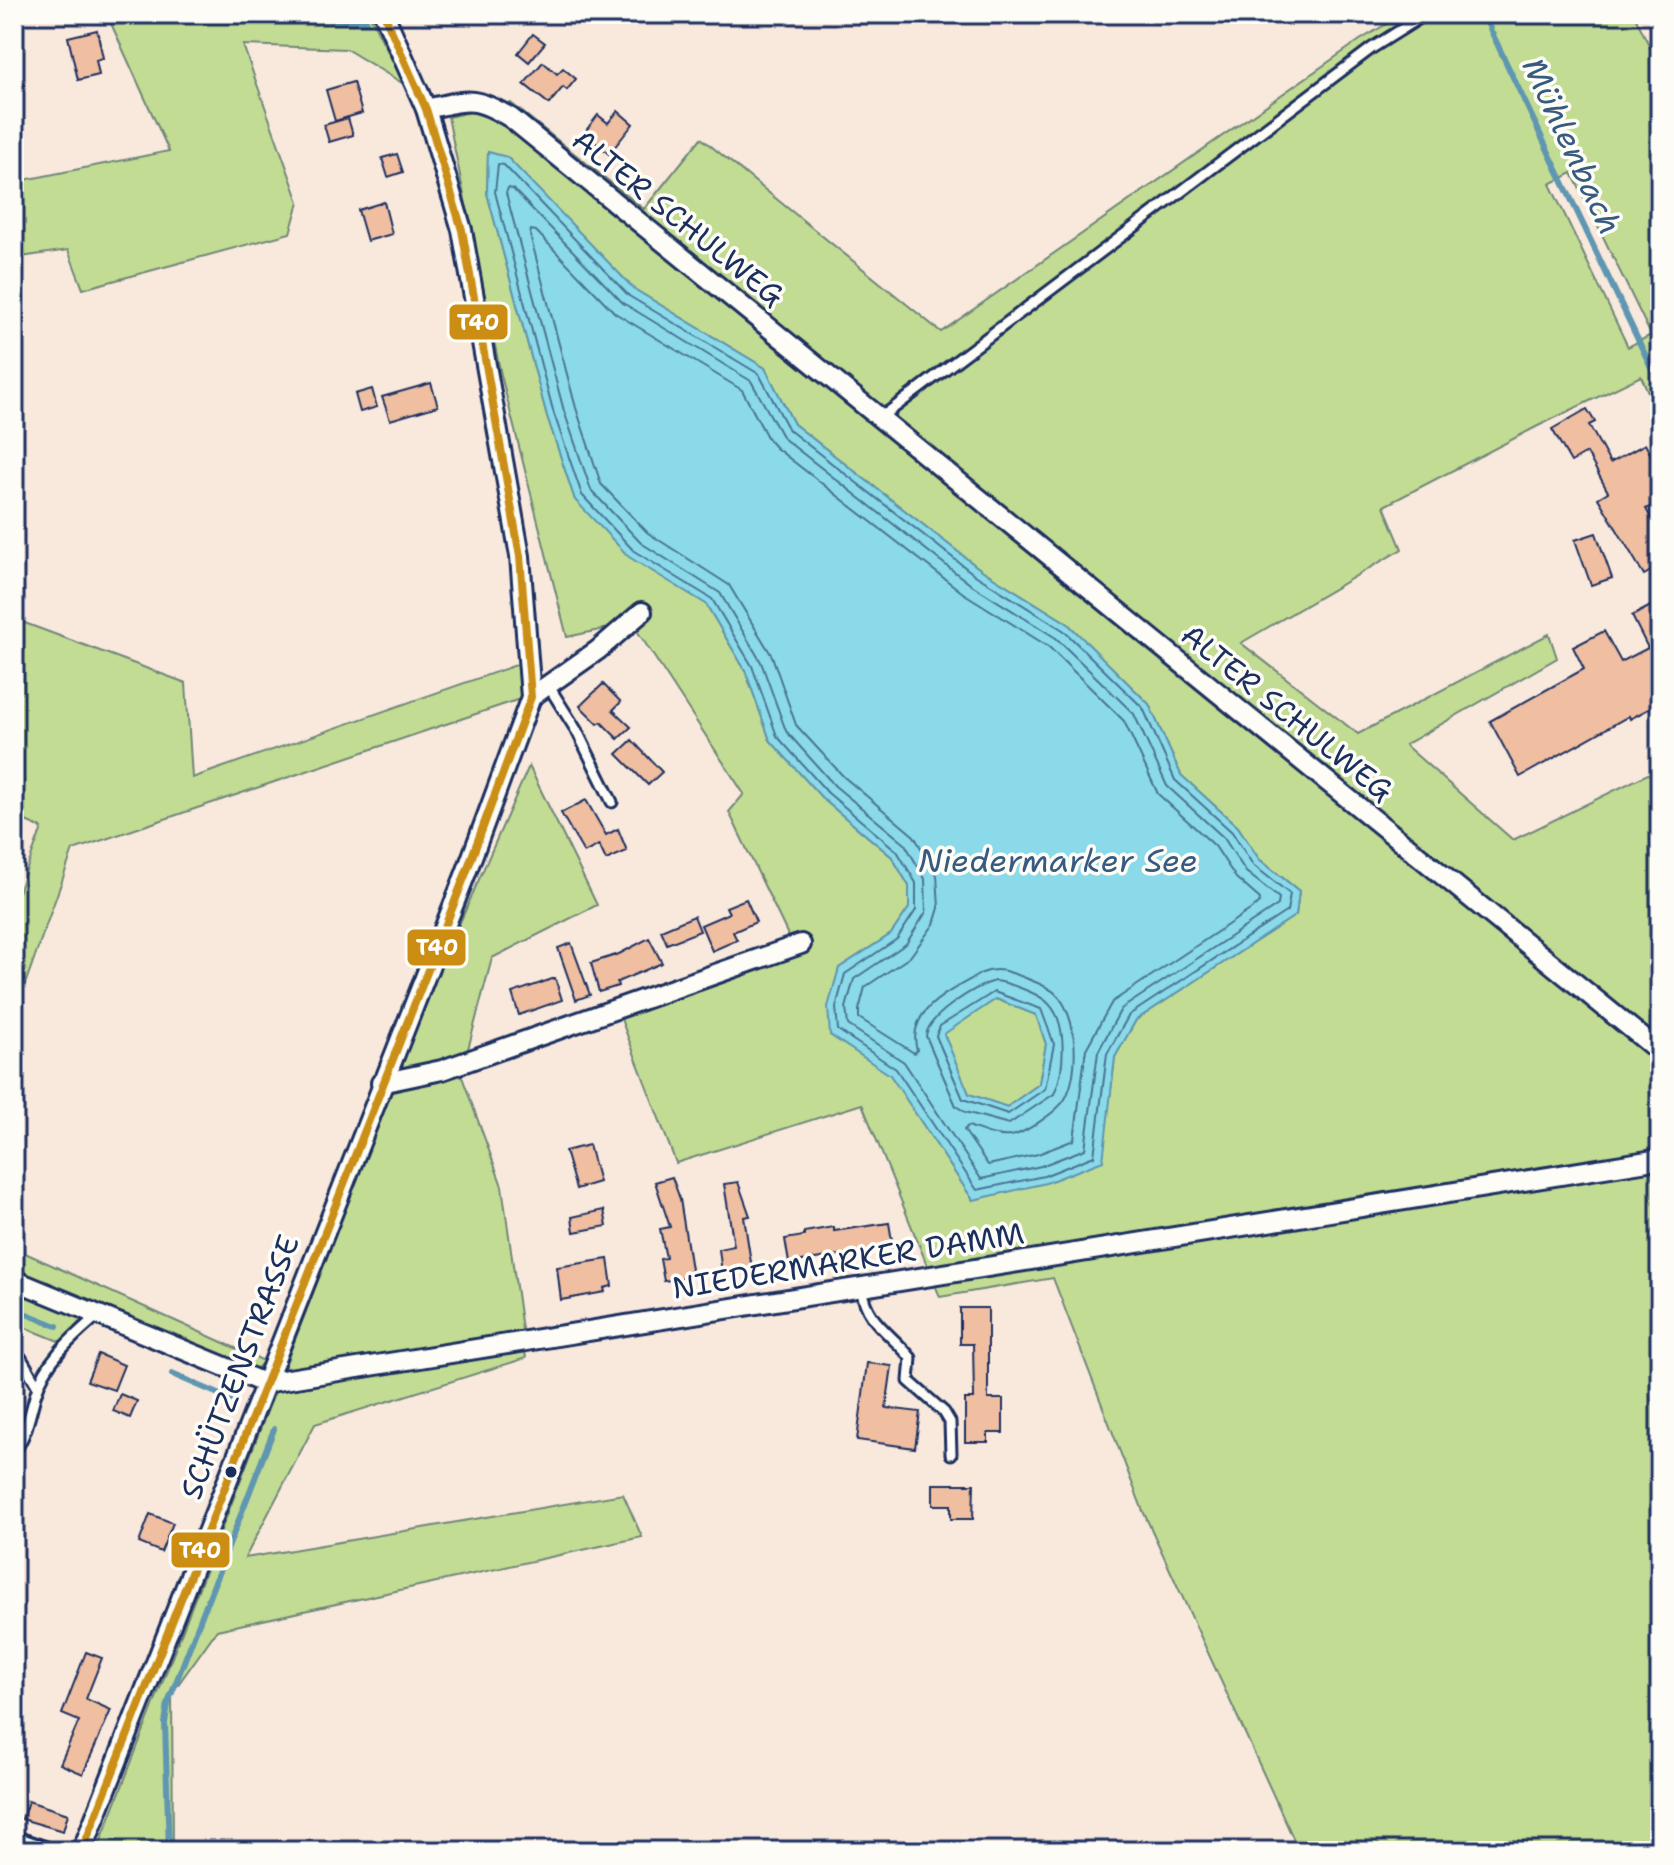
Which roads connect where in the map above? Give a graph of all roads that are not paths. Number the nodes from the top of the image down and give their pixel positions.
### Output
1 (384, 14) edge
2 (1426, 14) edge
3 (426, 109) junction
4 (879, 419) junction
5 (642, 612) dead end
6 (548, 685) junction
7 (531, 697) junction
8 (612, 802) dead end
9 (801, 944) dead end
10 (1660, 1052) edge
11 (381, 1083) junction
12 (1660, 1159) edge
13 (14, 1280) edge
14 (861, 1287) junction
15 (99, 1315) junction
16 (14, 1353) edge
17 (264, 1383) junction
18 (38, 1387) junction
19 (14, 1452) edge
20 (951, 1454) dead end
21 (14, 1841) edge
22 (44, 1851) edge
23 (82, 1851) edge

1 - 3 street, SCHÜTZENSTRASSE
2 - 4 lane
3 - 4 street, ALTER SCHULWEG
3 - 7 street, SCHÜTZENSTRASSE
4 - 10 street, ALTER SCHULWEG
5 - 6 street
6 - 7 street
6 - 8 lane
7 - 11 street, SCHÜTZENSTRASSE
9 - 11 street
11 - 17 street, SCHÜTZENSTRASSE
12 - 14 street, NIEDERMARKER DAMM
13 - 15 street
14 - 17 street, NIEDERMARKER DAMM
14 - 20 lane
15 - 17 street
15 - 18 lane
16 - 18 lane
17 - 23 street, SCHÜTZENSTRASSE
18 - 19 lane
21 - 22 street

